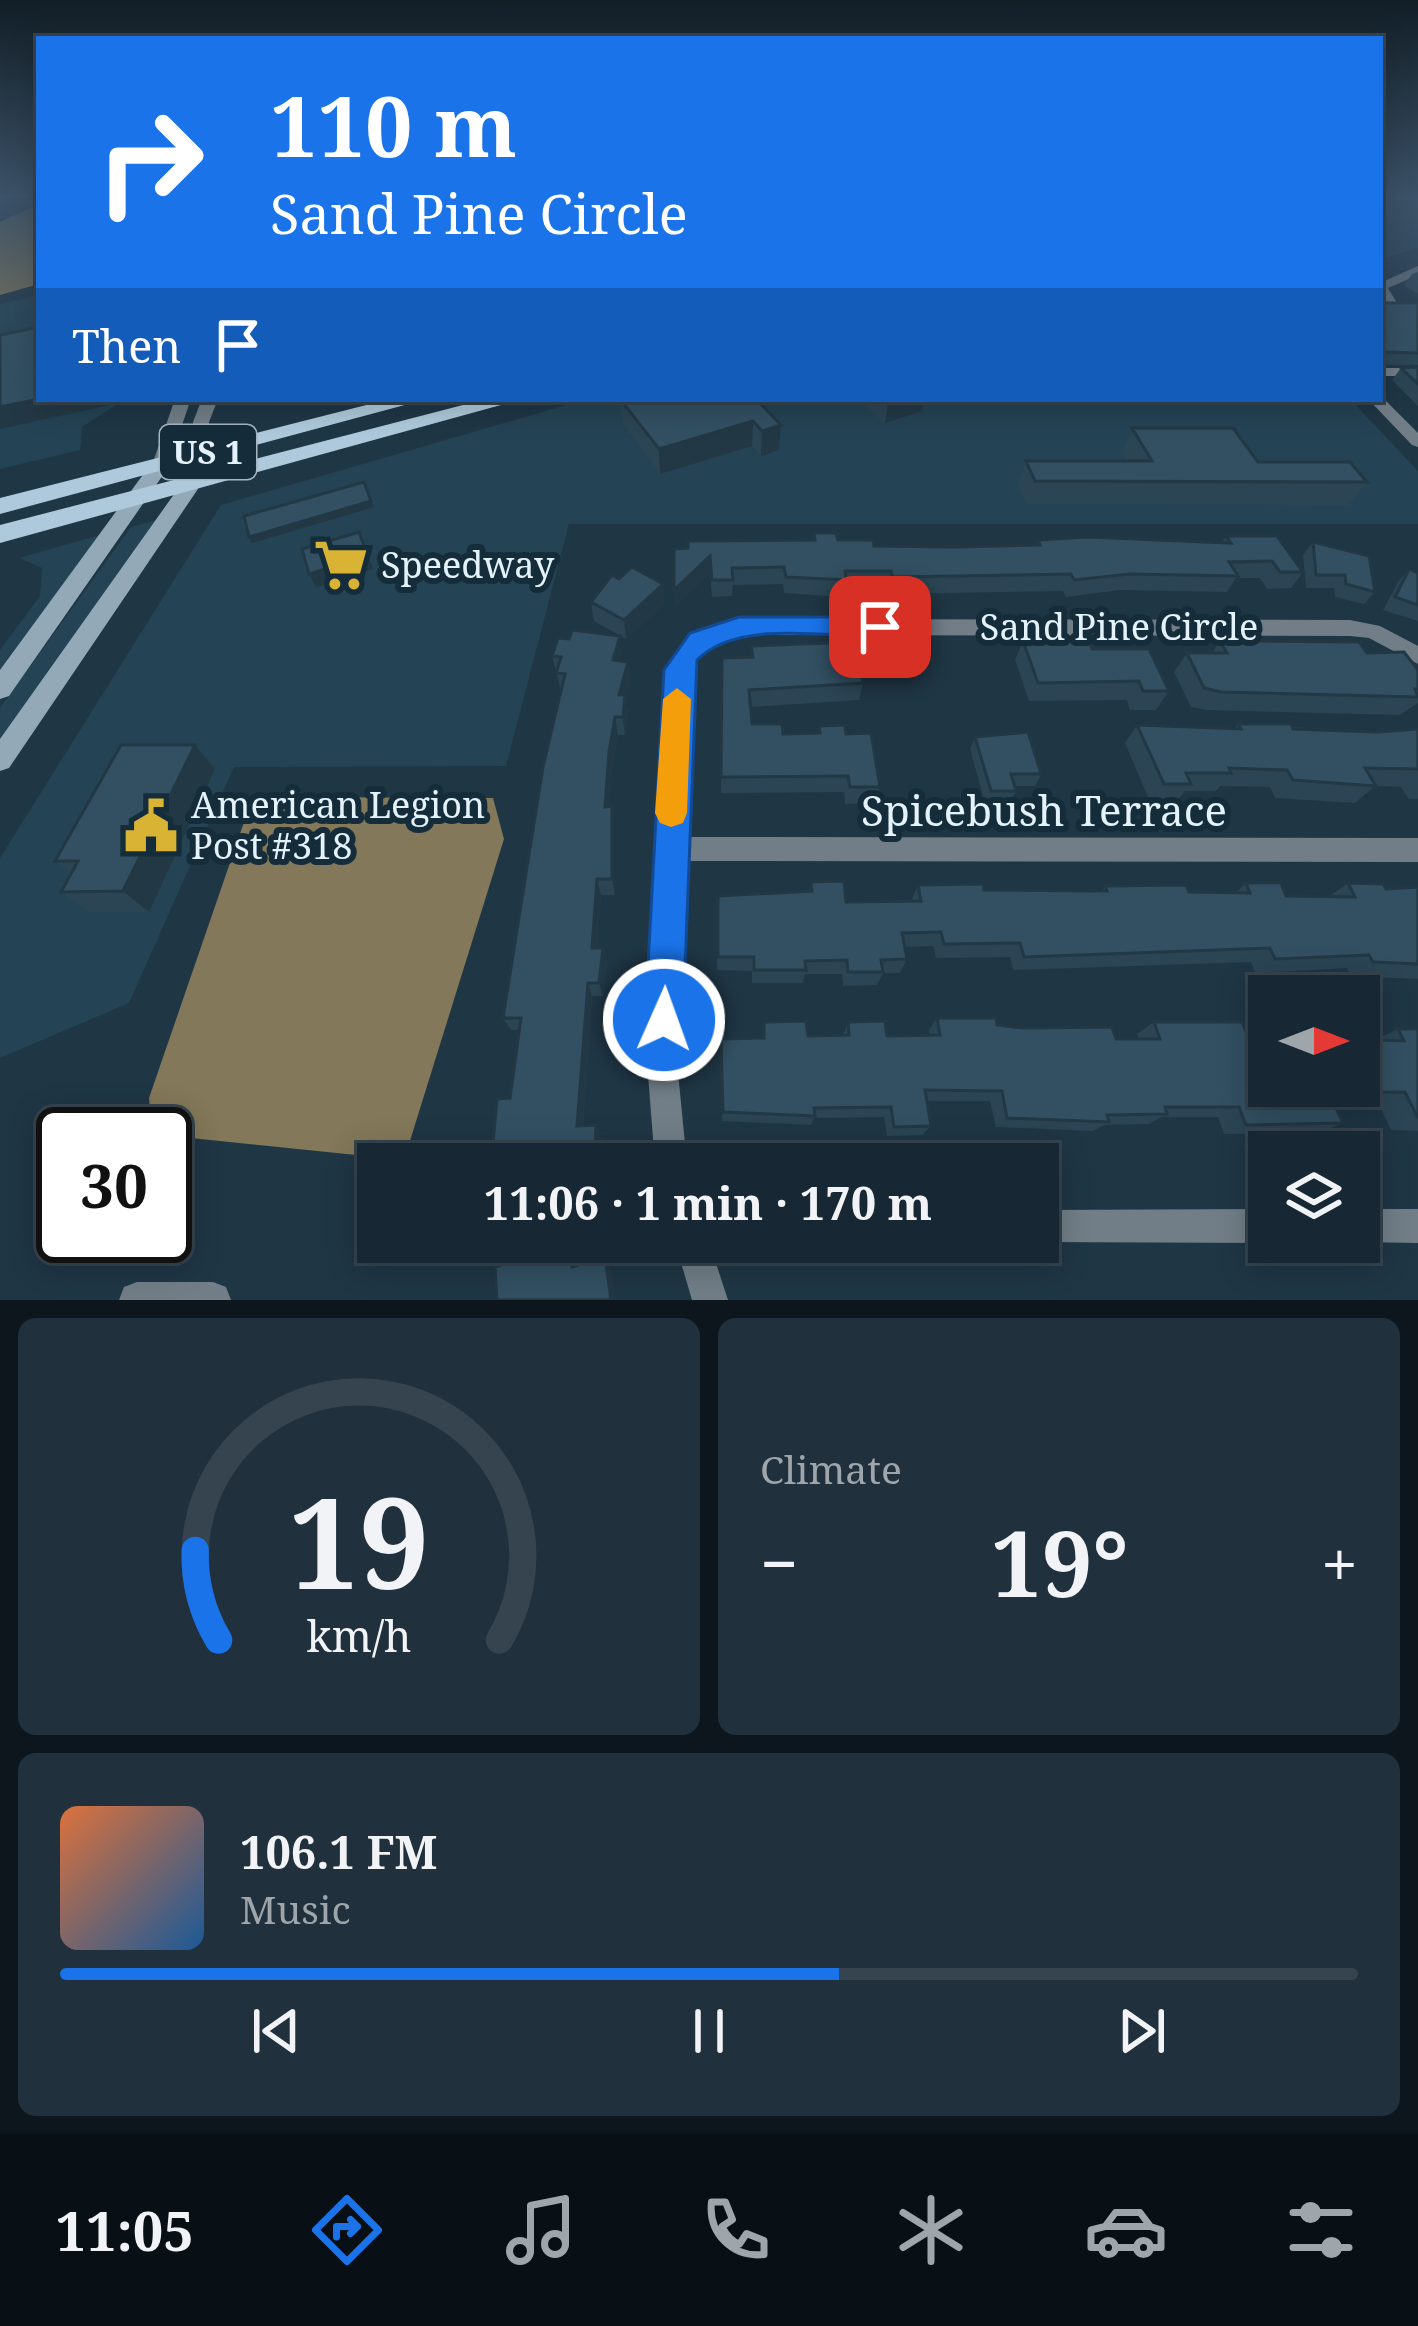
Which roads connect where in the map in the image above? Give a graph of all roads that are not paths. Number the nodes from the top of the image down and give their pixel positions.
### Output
1 (1418, 257) edge
2 (1383, 269) edge
3 (1418, 270) edge
4 (1383, 286) edge
5 (1418, 372) edge
6 (1383, 373) edge
7 (1383, 391) edge
8 (182, 402) edge
9 (209, 402) edge
10 (404, 402) edge
11 (500, 402) edge
12 (1379, 402) edge
13 (1418, 426) edge
14 (1418, 442) edge
15 (200, 454) junction
16 (160, 465) junction
17 (192, 482) junction
18 (143, 496) junction
19 (0, 506) edge
20 (0, 535) edge
21 (1418, 656) edge
22 (0, 689) edge
23 (0, 760) edge
24 (669, 850) junction
25 (1418, 850) edge
26 (668, 1143) edge
27 (1248, 1226) edge
28 (1380, 1226) edge
29 (1418, 1226) edge
30 (1059, 1228) edge
31 (699, 1263) edge
32 (137, 1300) edge
33 (213, 1300) edge
34 (710, 1300) edge

1 - 2 street
3 - 4 street
5 - 6 street
7 - 13 street
8 - 16 street
9 - 15 street
10 - 15 main road, US 1
11 - 17 main road, US 1
12 - 14 street
15 - 16 main road, US 1
15 - 17 street
16 - 18 street
16 - 19 main road, US 1
17 - 18 main road, US 1
17 - 23 street
18 - 20 main road, US 1
18 - 22 street
21 - 24 street, Sand Pine Circle
24 - 25 street, Spicebush Terrace
24 - 26 street, Sand Pine Circle
27 - 30 street
28 - 29 street
31 - 34 street
32 - 33 street

